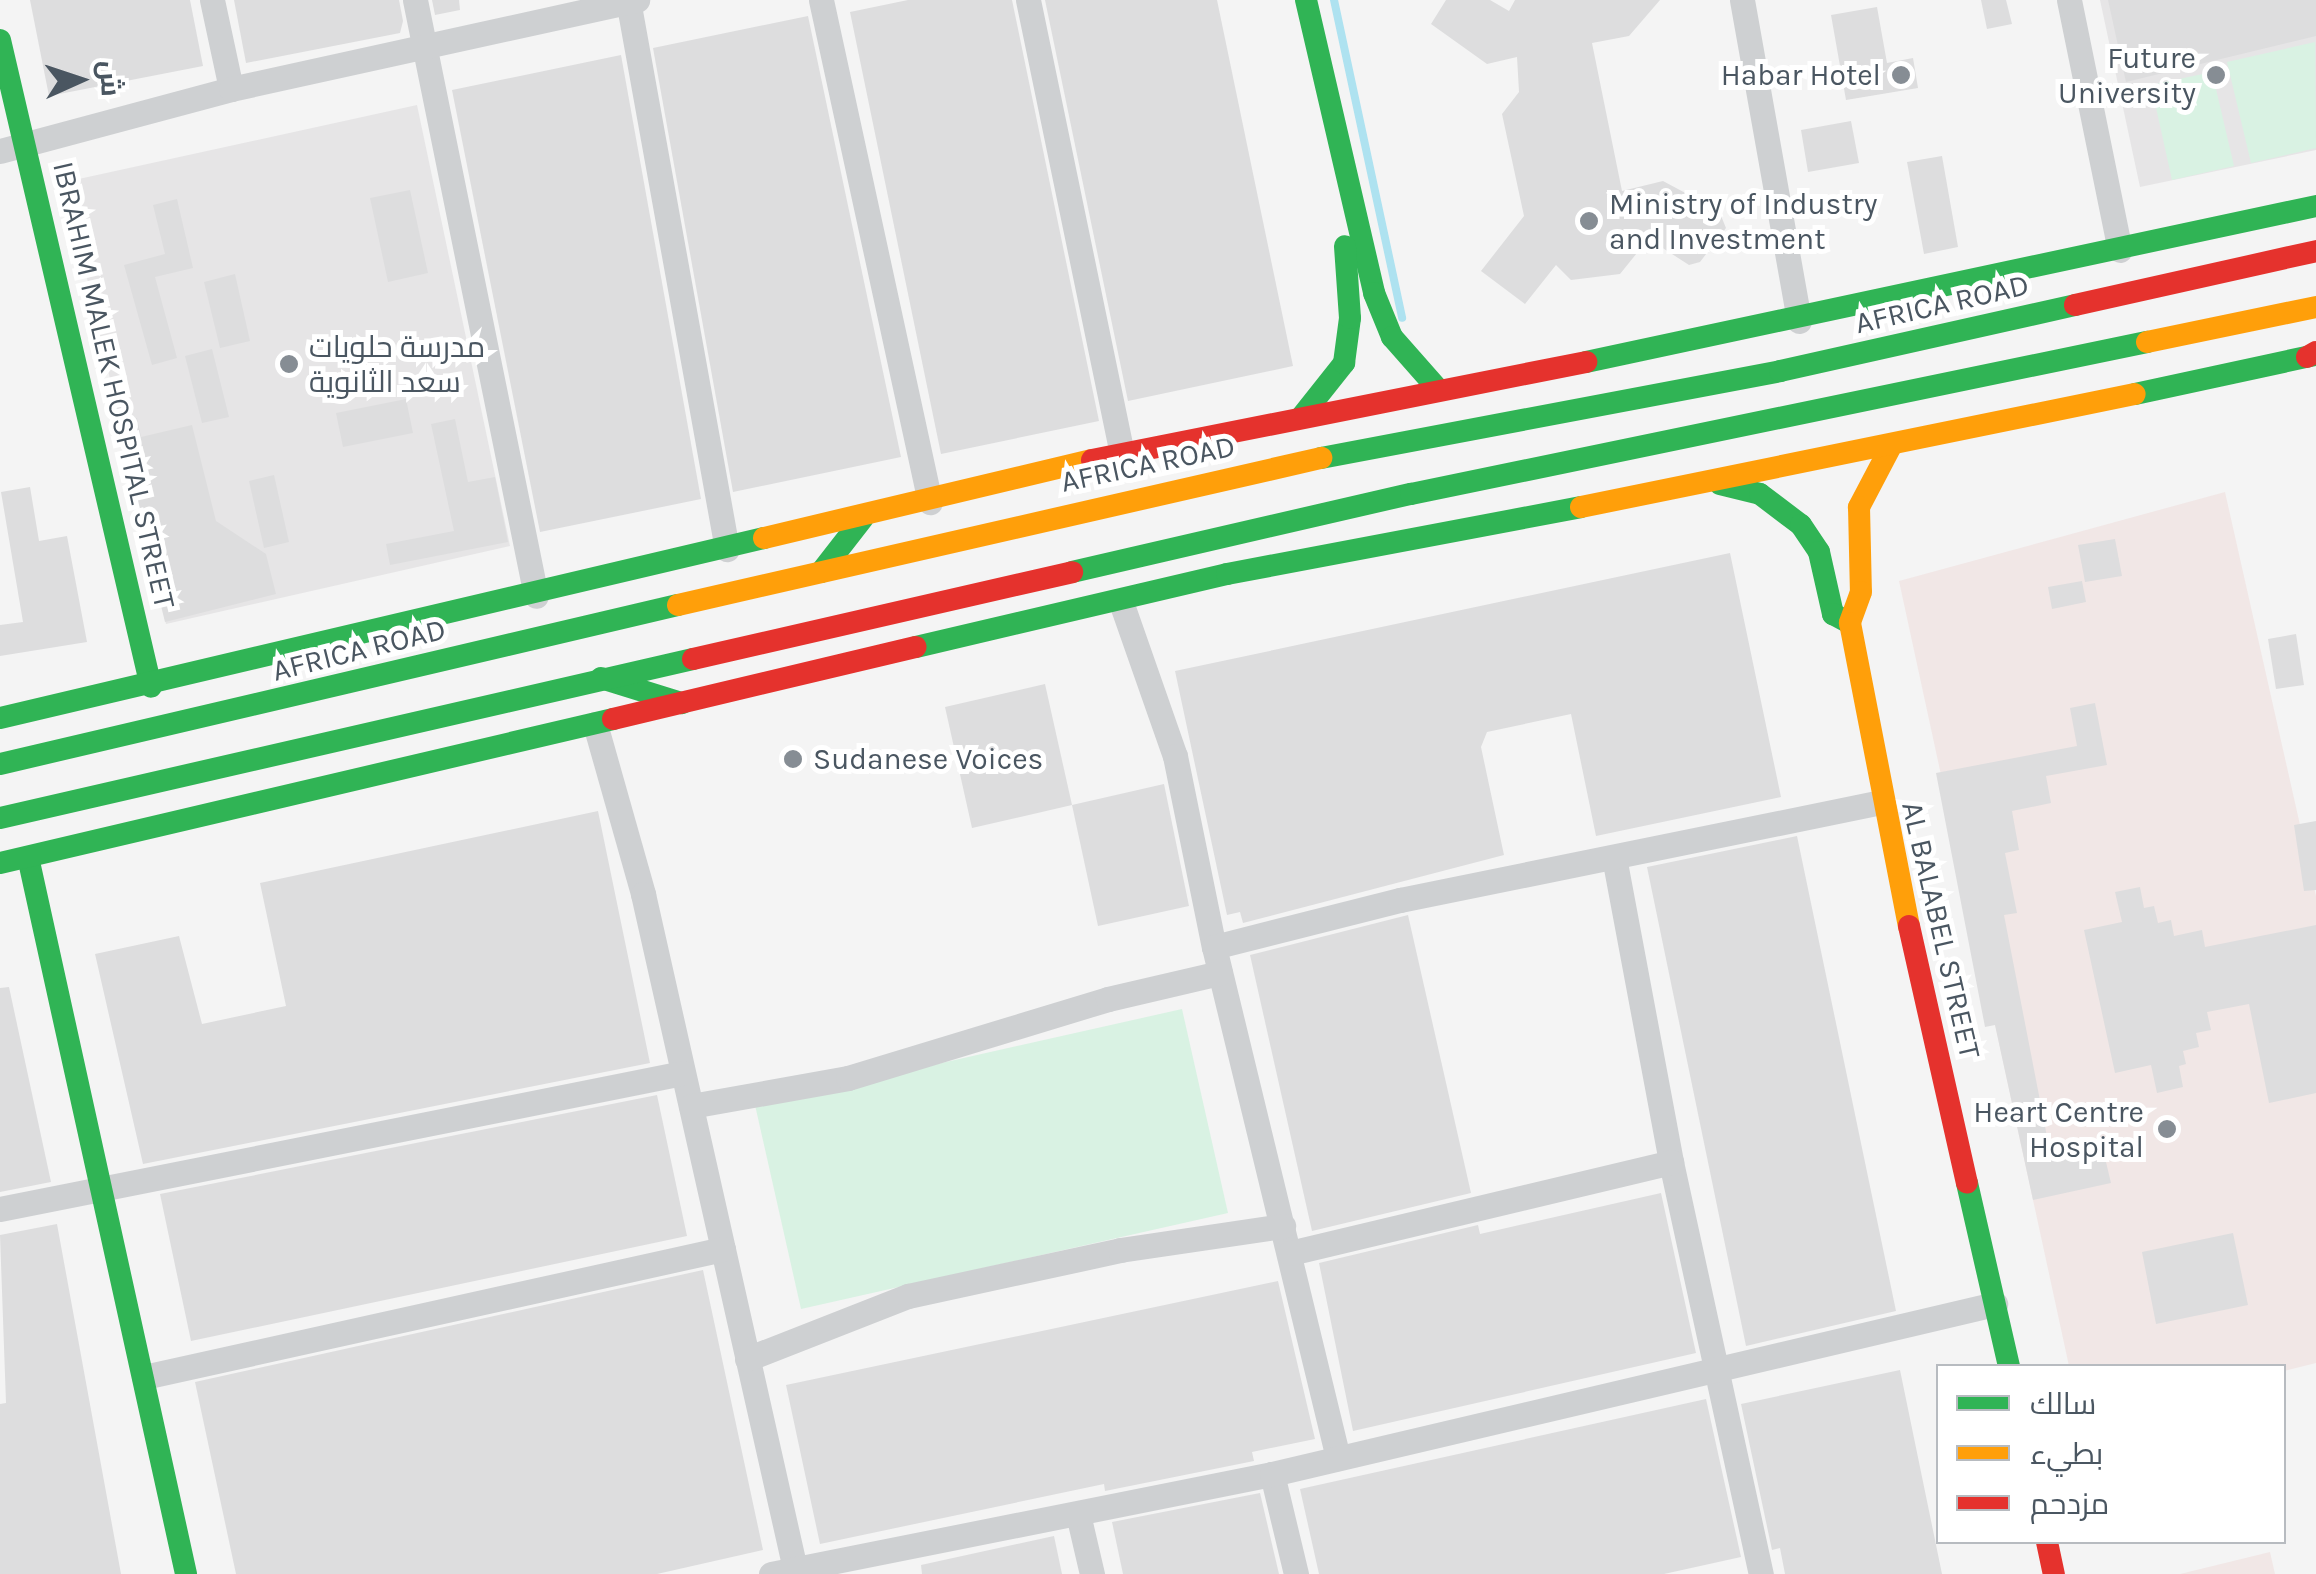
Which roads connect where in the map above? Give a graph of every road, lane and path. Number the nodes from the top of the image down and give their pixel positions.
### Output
1 (212, 0) edge
2 (415, 0) edge
3 (821, 0) edge
4 (1028, 0) edge
5 (1306, 0) edge
6 (1742, 0) edge
7 (2069, 0) edge
8 (631, 1) edge
9 (0, 40) edge
10 (425, 48) junction
11 (230, 90) junction
12 (28, 144) junction
13 (0, 151) edge
14 (1342, 160) junction
15 (2316, 206) edge
16 (2120, 250) junction
17 (2316, 251) edge
18 (2316, 307) edge
19 (1799, 321) junction
20 (2313, 355) edge
21 (1437, 388) junction
22 (1302, 416) junction
23 (1890, 448) junction
24 (1122, 453) junction
25 (1709, 483) junction
26 (930, 502) junction
27 (864, 518) junction
28 (727, 548) junction
29 (822, 572) junction
30 (536, 596) junction
31 (1121, 602) junction
32 (1850, 622) junction
33 (599, 678) junction
34 (151, 688) junction
35 (682, 704) junction
36 (0, 718) edge
37 (595, 724) junction
38 (0, 764) edge
39 (1881, 802) junction
40 (0, 818) edge
41 (28, 856) junction
42 (1614, 857) junction
43 (0, 862) edge
44 (1214, 947) junction
45 (1220, 973) junction
46 (683, 1072) junction
47 (690, 1106) junction
48 (1671, 1162) junction
49 (103, 1186) junction
50 (0, 1209) edge
51 (1283, 1226) junction
52 (723, 1249) junction
53 (1290, 1253) junction
54 (1995, 1304) junction
55 (747, 1360) junction
56 (2009, 1364) edge
57 (1721, 1373) junction
58 (144, 1377) junction
59 (1338, 1458) junction
60 (1272, 1474) junction
61 (1078, 1514) junction
62 (2047, 1544) edge
63 (783, 1571) edge
64 (1758, 1573) edge
65 (186, 1574) edge
66 (1092, 1574) edge
67 (1296, 1574) edge
68 (2054, 1574) edge

1 - 11 street
2 - 10 street
3 - 26 street
4 - 24 street
5 - 14 main road
6 - 19 street
7 - 16 street
8 - 10 street
8 - 28 street
9 - 12 main road, IBRAHIM MALEK HOSPITAL STREET
10 - 11 street
10 - 30 street
11 - 12 street
12 - 13 street
12 - 34 main road, IBRAHIM MALEK HOSPITAL STREET
14 - 21 main road
14 - 22 main road
15 - 16 main road, AFRICA ROAD
16 - 19 main road, AFRICA ROAD
17 - 29 main road, AFRICA ROAD
18 - 33 main road
19 - 21 main road, AFRICA ROAD
20 - 23 main road
21 - 22 main road, AFRICA ROAD
22 - 24 main road, AFRICA ROAD
23 - 25 main road
23 - 32 main road, AL BALABEL STREET
24 - 26 main road, AFRICA ROAD
25 - 31 main road
25 - 32 main road, AL BALABEL STREET
26 - 27 main road, AFRICA ROAD
27 - 28 main road, AFRICA ROAD
27 - 29 main road
28 - 30 main road, AFRICA ROAD
29 - 38 main road, AFRICA ROAD
30 - 34 main road, AFRICA ROAD
31 - 35 main road
31 - 44 street
32 - 39 main road, AL BALABEL STREET
33 - 35 main road
33 - 40 main road
34 - 36 main road, AFRICA ROAD
35 - 37 main road
37 - 41 main road
37 - 46 street
39 - 42 street
39 - 54 main road, AL BALABEL STREET
41 - 43 main road
41 - 49 main road
42 - 44 street
42 - 48 street
44 - 45 street
45 - 47 street
45 - 51 street
46 - 47 street
46 - 49 street
47 - 52 street
48 - 53 street
48 - 57 street
49 - 50 street
49 - 58 main road
51 - 53 street
51 - 55 street
52 - 55 street
52 - 58 street
53 - 59 street
54 - 56 main road, AL BALABEL STREET
54 - 57 street
55 - 63 street
57 - 59 street
57 - 64 street
58 - 65 main road
59 - 60 street
60 - 61 street
60 - 67 street
61 - 63 street
61 - 66 street
62 - 68 main road

